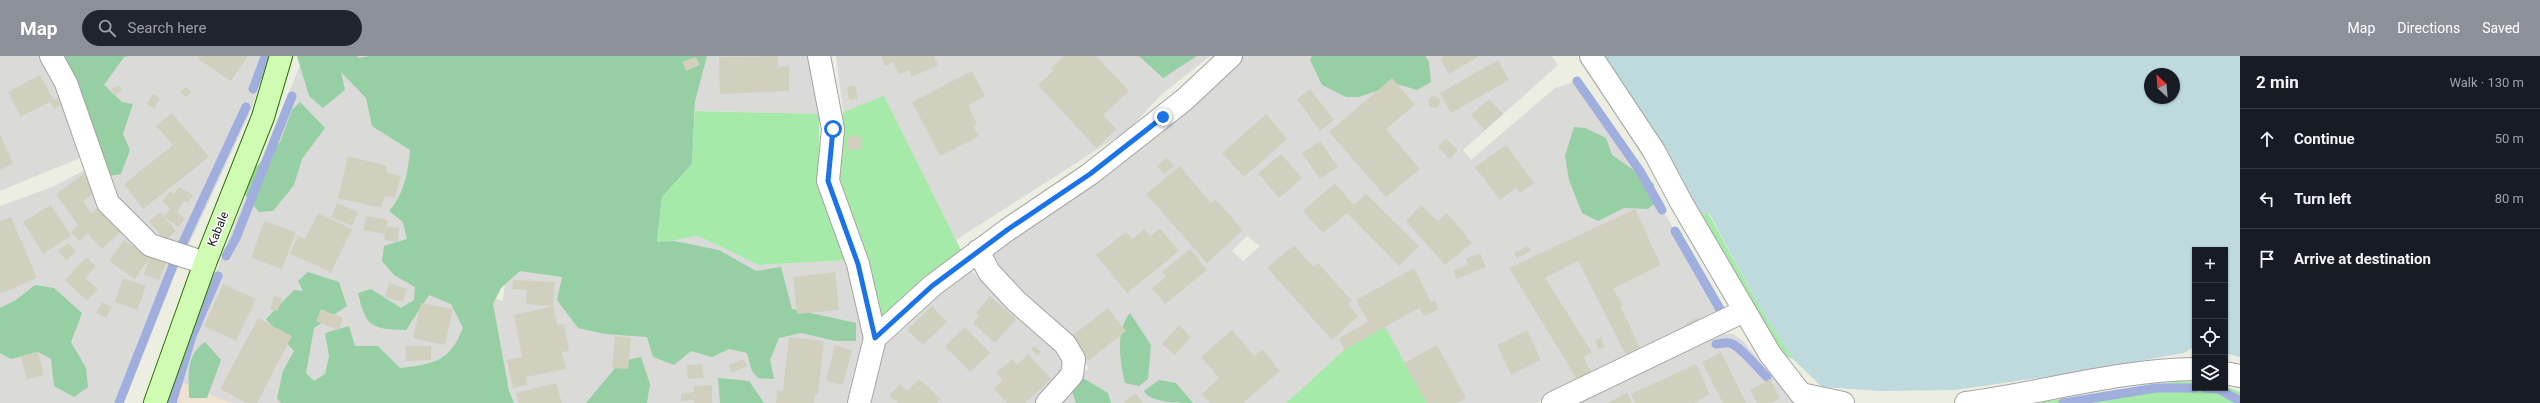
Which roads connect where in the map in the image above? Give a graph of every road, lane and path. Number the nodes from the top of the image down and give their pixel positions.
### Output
1 (51, 56) edge
2 (281, 56) edge
3 (819, 56) edge
4 (1231, 56) edge
5 (1591, 56) edge
6 (978, 251) junction
7 (204, 264) junction
8 (1744, 311) junction
9 (875, 338) junction
10 (2192, 369) edge
11 (2228, 374) edge
12 (2240, 376) edge
13 (155, 403) edge
14 (859, 403) edge
15 (1048, 403) edge
16 (1554, 403) edge
17 (1843, 403) edge
18 (1966, 403) edge

1 - 7 street
2 - 7 street, Kabale
3 - 9 street
4 - 6 street
5 - 8 street
6 - 9 street
6 - 15 street
7 - 13 street, Kabale
8 - 16 street
8 - 17 street
9 - 14 street
10 - 18 street
11 - 12 street

